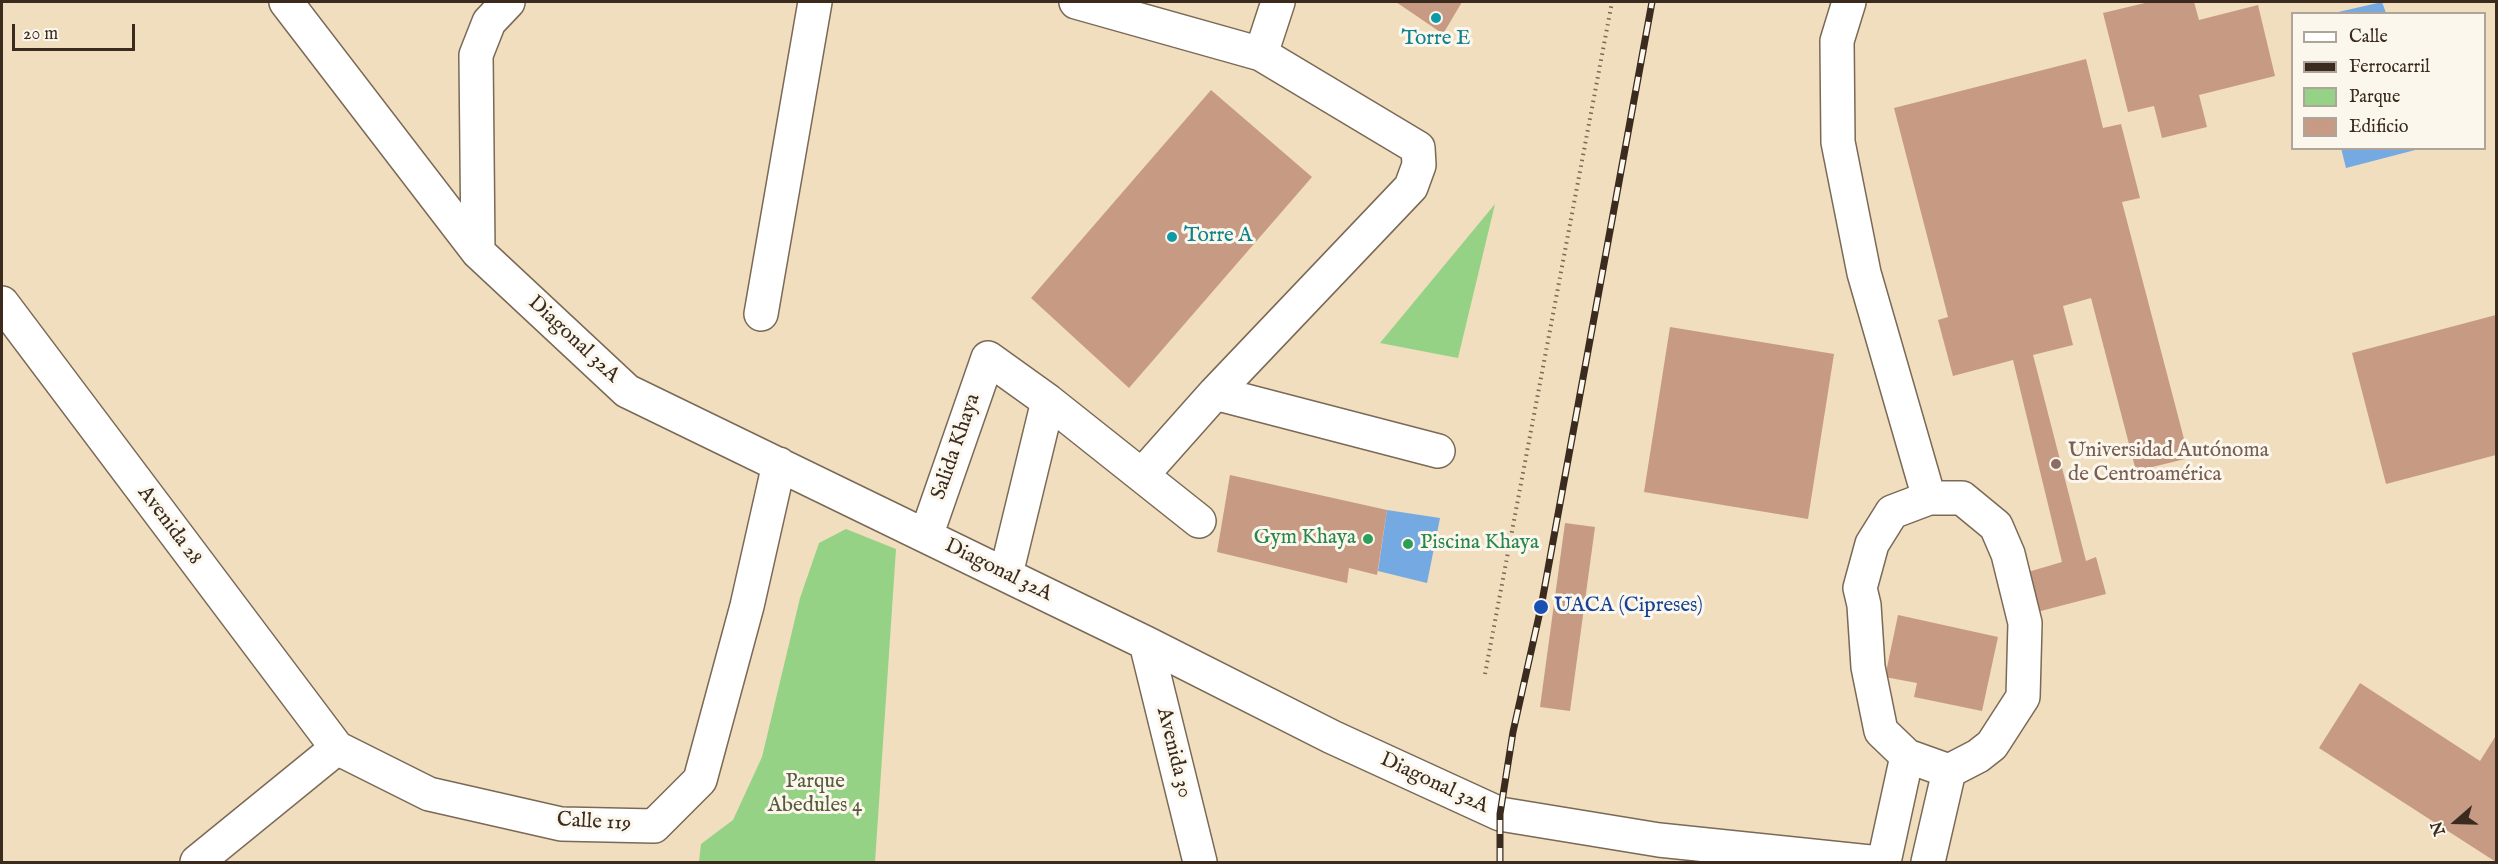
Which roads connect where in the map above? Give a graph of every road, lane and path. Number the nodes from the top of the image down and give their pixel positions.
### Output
1 (508, 2) edge
2 (815, 2) edge
3 (1076, 2) edge
4 (1278, 2) edge
5 (1612, 2) edge
6 (1849, 2) edge
7 (299, 6) edge
8 (1261, 54) junction
9 (478, 252) junction
10 (2, 303) edge
11 (761, 314) dead end
12 (1215, 393) junction
13 (1048, 401) junction
14 (1438, 451) dead end
15 (779, 464) junction
16 (1142, 475) junction
17 (1929, 498) junction
18 (1199, 521) dead end
19 (926, 536) junction
20 (1006, 574) junction
21 (1146, 643) junction
22 (1485, 674) dead end
23 (337, 748) junction
24 (1907, 756) junction
25 (1949, 771) junction
26 (1660, 851) edge
27 (197, 862) edge
28 (1200, 862) edge
29 (1870, 862) edge
30 (1884, 862) edge
31 (1928, 862) edge

1 - 9 street
2 - 11 street
3 - 8 street
4 - 8 street
5 - 22 path
6 - 17 street
7 - 9 street, Diagonal 32A
8 - 12 street
9 - 15 street, Diagonal 32A
10 - 23 street, Avenida 28
12 - 14 street
12 - 16 street
13 - 16 street
13 - 19 street, Salida Khaya
13 - 20 street
15 - 19 street, Diagonal 32A
15 - 23 street, Calle 119
16 - 18 street
17 - 24 street
17 - 25 street
19 - 20 street, Diagonal 32A
20 - 21 street, Diagonal 32A
21 - 26 street, Diagonal 32A
21 - 28 street, Avenida 30
23 - 27 street
24 - 25 street
24 - 30 street
25 - 31 street
26 - 29 street, Diagonal 32A

